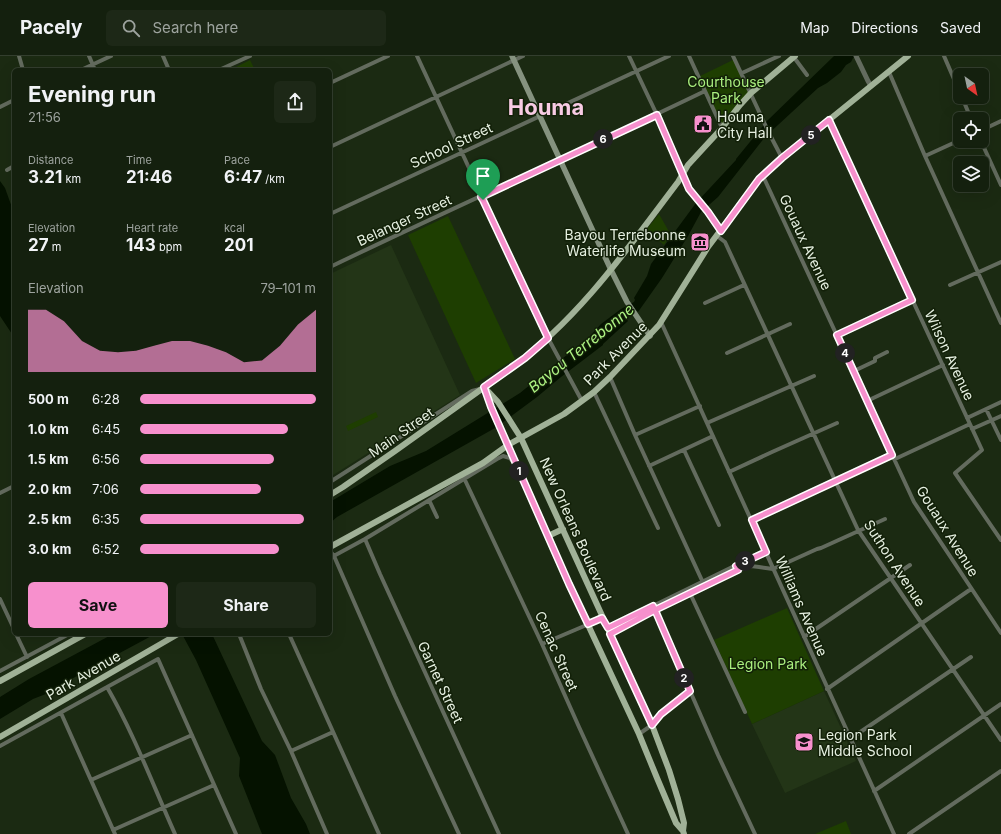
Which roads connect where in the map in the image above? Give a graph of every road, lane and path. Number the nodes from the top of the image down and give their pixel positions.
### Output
1 (19, 56) edge
2 (89, 56) edge
3 (111, 56) edge
4 (163, 56) edge
5 (236, 56) edge
6 (250, 56) edge
7 (388, 56) edge
8 (417, 56) edge
9 (523, 56) edge
10 (629, 56) edge
11 (669, 56) edge
12 (689, 56) edge
13 (733, 56) edge
14 (779, 56) edge
15 (794, 56) edge
16 (856, 56) edge
17 (908, 56) edge
18 (944, 56) edge
19 (513, 58) edge
20 (238, 61) junction
21 (93, 64) junction
22 (22, 68) edge
23 (85, 68) edge
24 (94, 68) edge
25 (169, 68) edge
26 (223, 68) edge
27 (636, 71) junction
28 (889, 72) junction
29 (742, 73) junction
30 (807, 75) dead end
31 (953, 77) edge
32 (332, 82) edge
33 (871, 86) junction
34 (705, 91) junction
35 (751, 93) junction
36 (436, 97) junction
37 (12, 101) edge
38 (0, 106) edge
39 (657, 115) junction
40 (540, 116) junction
41 (829, 120) junction
42 (1001, 121) edge
43 (989, 127) edge
44 (722, 128) junction
45 (953, 143) edge
46 (332, 146) edge
47 (984, 148) edge
48 (462, 153) junction
49 (924, 156) junction
50 (782, 158) junction
51 (560, 159) junction
52 (12, 167) edge
53 (7, 170) dead end
54 (683, 175) junction
55 (763, 176) junction
56 (1001, 185) edge
57 (481, 197) junction
58 (332, 213) edge
59 (719, 233) junction
60 (1001, 262) edge
61 (332, 266) edge
62 (611, 270) junction
63 (978, 272) junction
64 (744, 285) junction
65 (950, 285) dead end
66 (912, 300) junction
67 (705, 303) dead end
68 (661, 322) junction
69 (1001, 323) edge
70 (790, 324) dead end
71 (768, 335) junction
72 (837, 335) junction
73 (650, 336) junction
74 (548, 338) junction
75 (887, 352) dead end
76 (727, 353) dead end
77 (943, 365) junction
78 (854, 371) junction
79 (814, 376) dead end
80 (610, 377) junction
81 (792, 386) junction
82 (484, 387) junction
83 (594, 392) junction
84 (582, 401) junction
85 (867, 401) junction
86 (1001, 402) edge
87 (700, 406) junction
88 (986, 409) junction
89 (1001, 416) edge
90 (967, 418) junction
91 (991, 420) junction
92 (707, 423) junction
93 (837, 423) dead end
94 (970, 424) junction
95 (972, 429) junction
96 (814, 434) junction
97 (635, 435) junction
98 (713, 436) junction
99 (521, 438) junction
100 (1001, 440) edge
101 (508, 445) junction
102 (684, 450) junction
103 (894, 457) junction
104 (516, 465) junction
105 (649, 466) junction
106 (729, 472) junction
107 (464, 478) junction
108 (332, 481) edge
109 (836, 481) junction
110 (12, 487) edge
111 (0, 494) edge
112 (332, 494) edge
113 (429, 500) junction
114 (437, 517) dead end
115 (885, 519) dead end
116 (752, 520) junction
117 (719, 525) dead end
118 (658, 528) dead end
119 (563, 529) junction
120 (859, 532) junction
121 (548, 536) junction
122 (365, 539) junction
123 (1001, 540) edge
124 (332, 546) edge
125 (766, 552) junction
126 (332, 557) edge
127 (910, 565) dead end
128 (737, 568) junction
129 (773, 569) junction
130 (891, 578) junction
131 (704, 584) junction
132 (971, 589) junction
133 (689, 591) junction
134 (0, 599) edge
135 (654, 608) junction
136 (602, 618) junction
137 (588, 624) junction
138 (922, 624) junction
139 (12, 625) edge
140 (609, 631) junction
141 (1001, 633) edge
142 (17, 636) edge
143 (65, 636) edge
144 (81, 636) edge
145 (175, 636) edge
146 (240, 636) edge
147 (290, 636) edge
148 (804, 637) junction
149 (542, 644) junction
150 (27, 657) junction
151 (971, 657) dead end
152 (0, 670) edge
153 (953, 670) junction
154 (0, 681) edge
155 (108, 687) junction
156 (827, 688) junction
157 (690, 691) junction
158 (1001, 704) edge
159 (745, 712) dead end
160 (61, 713) junction
161 (984, 715) junction
162 (652, 725) junction
163 (333, 732) junction
164 (639, 734) junction
165 (192, 735) junction
166 (0, 737) edge
167 (850, 739) junction
168 (1001, 740) edge
169 (0, 746) edge
170 (291, 751) junction
171 (142, 758) junction
172 (1001, 771) edge
173 (91, 780) junction
174 (214, 785) junction
175 (874, 790) junction
176 (163, 808) junction
177 (114, 832) edge
178 (684, 832) edge
179 (175, 834) edge
180 (236, 834) edge
181 (327, 834) edge
182 (379, 834) edge
183 (459, 834) edge
184 (499, 834) edge
185 (628, 834) edge
186 (755, 834) edge
187 (894, 834) edge
188 (908, 834) edge

1 - 22 street
2 - 21 street
3 - 21 street
4 - 25 street
5 - 20 street
6 - 20 street
7 - 32 street
8 - 36 street
9 - 19 street
10 - 27 street, Suthon Avenue
11 - 27 street, School Street
12 - 34 street
13 - 29 street
14 - 29 street
15 - 30 street
15 - 35 main road, Main Street
16 - 33 street
17 - 28 main road, Park Avenue
18 - 31 street
19 - 36 street
19 - 40 main road
20 - 26 street
21 - 23 street
21 - 24 street
27 - 39 street, Suthon Avenue
27 - 40 street, School Street
28 - 33 main road, Park Avenue
28 - 49 street
29 - 35 street
33 - 41 main road, Park Avenue
34 - 39 street, Belanger Street
34 - 44 street
35 - 44 main road, Main Street
35 - 50 street
36 - 46 street
36 - 48 street
37 - 38 street
39 - 51 street, Belanger Street
39 - 54 street, Suthon Avenue
40 - 48 street, School Street
40 - 51 main road
41 - 50 main road, Park Avenue
41 - 66 street, Wilson Avenue
42 - 43 street
44 - 54 main road, Main Street
45 - 49 street
47 - 56 street
48 - 57 street
48 - 58 street, School Street
49 - 63 street
50 - 55 main road, Park Avenue
51 - 57 street, Belanger Street
51 - 62 main road
52 - 53 street
54 - 59 street, Suthon Avenue
54 - 62 main road, Main Street
55 - 59 main road, Park Avenue
55 - 72 street, Gouaux Avenue
57 - 61 street, Belanger Street
57 - 74 street
59 - 64 street, Suthon Avenue
59 - 68 main road, Park Avenue
60 - 63 street
62 - 73 main road
62 - 74 main road, Main Street
63 - 65 street
63 - 69 street
64 - 67 street
64 - 71 street, Suthon Avenue
66 - 72 street
66 - 77 street, Wilson Avenue
68 - 73 main road, Park Avenue
68 - 87 street, Williams Avenue
70 - 71 street
71 - 76 street
71 - 81 street, Suthon Avenue
72 - 78 street, Gouaux Avenue
73 - 80 main road, Park Avenue
74 - 82 main road, Main Street
74 - 84 street
75 - 78 street
77 - 85 street
77 - 90 street, Wilson Avenue
78 - 85 street, Gouaux Avenue
79 - 81 street
80 - 83 main road, Park Avenue
80 - 97 street
81 - 92 street
81 - 96 street, Suthon Avenue
82 - 99 main road, New Orleans Boulevard
82 - 101 main road, New Orleans Boulevard
82 - 108 street, Main Street
82 - 112 main road, Main Street
83 - 84 main road, Park Avenue
83 - 118 street
84 - 99 main road, Park Avenue
85 - 103 street, Gouaux Avenue
86 - 88 street
87 - 92 street, Williams Avenue
87 - 97 street
88 - 90 street
88 - 91 street
89 - 91 street
90 - 94 street, Wilson Avenue
91 - 95 street
91 - 100 street
92 - 98 street, Williams Avenue
93 - 96 street
94 - 95 street, Wilson Avenue
94 - 103 street
95 - 123 street, Wilson Avenue
96 - 106 street
96 - 109 street, Suthon Avenue
97 - 105 street
98 - 102 street
98 - 106 street, Williams Avenue
99 - 101 main road, Park Avenue
99 - 119 main road, New Orleans Boulevard
101 - 104 main road, New Orleans Boulevard
101 - 124 main road, Park Avenue
102 - 105 street
102 - 117 street
103 - 109 street
103 - 132 street, Gouaux Avenue
104 - 107 street
104 - 121 main road, New Orleans Boulevard
105 - 131 street
106 - 116 street, Williams Avenue
107 - 113 street
107 - 149 street, Cenac Street
109 - 116 street
109 - 120 street, Suthon Avenue
110 - 111 street
113 - 114 street
113 - 122 street
115 - 120 street
116 - 125 street, Williams Avenue
119 - 121 main road
119 - 136 main road, New Orleans Boulevard
120 - 129 street
120 - 130 street, Suthon Avenue
121 - 137 main road, New Orleans Boulevard
122 - 126 street
122 - 184 street, Garnet Street
125 - 128 street
125 - 129 street, Williams Avenue
126 - 183 street
127 - 130 street
128 - 129 street
128 - 131 street
129 - 148 street, Williams Avenue
130 - 138 street, Suthon Avenue
130 - 148 street
131 - 133 street
132 - 138 street
132 - 141 street, Gouaux Avenue
133 - 135 street
133 - 159 street
134 - 139 street
135 - 140 street
135 - 157 street
136 - 137 street
136 - 140 main road, New Orleans Boulevard
137 - 149 street
137 - 164 main road, New Orleans Boulevard
138 - 153 street, Suthon Avenue
138 - 156 street
140 - 162 main road, New Orleans Boulevard
142 - 150 street
143 - 150 street
144 - 154 main road
145 - 166 main road, Park Avenue
146 - 170 street
147 - 163 street
148 - 156 street, Williams Avenue
149 - 185 street, Cenac Street
150 - 152 street
151 - 153 street
153 - 161 street, Suthon Avenue
153 - 167 street
155 - 160 street, Park Avenue
155 - 165 street, Park Avenue
155 - 171 street
156 - 167 street, Williams Avenue
157 - 162 street
157 - 186 street
158 - 161 street
160 - 169 street, Park Avenue
160 - 173 street
161 - 168 street, Suthon Avenue
161 - 175 street
162 - 164 street
162 - 178 main road, New Orleans Boulevard
163 - 170 street
163 - 182 street
164 - 178 main road, New Orleans Boulevard
165 - 171 street
165 - 174 street
167 - 175 street, Williams Avenue
170 - 181 street
171 - 173 street
171 - 176 street
172 - 188 street
173 - 177 street
174 - 176 street
174 - 180 street
175 - 187 street, Williams Avenue
176 - 177 street
176 - 179 street

